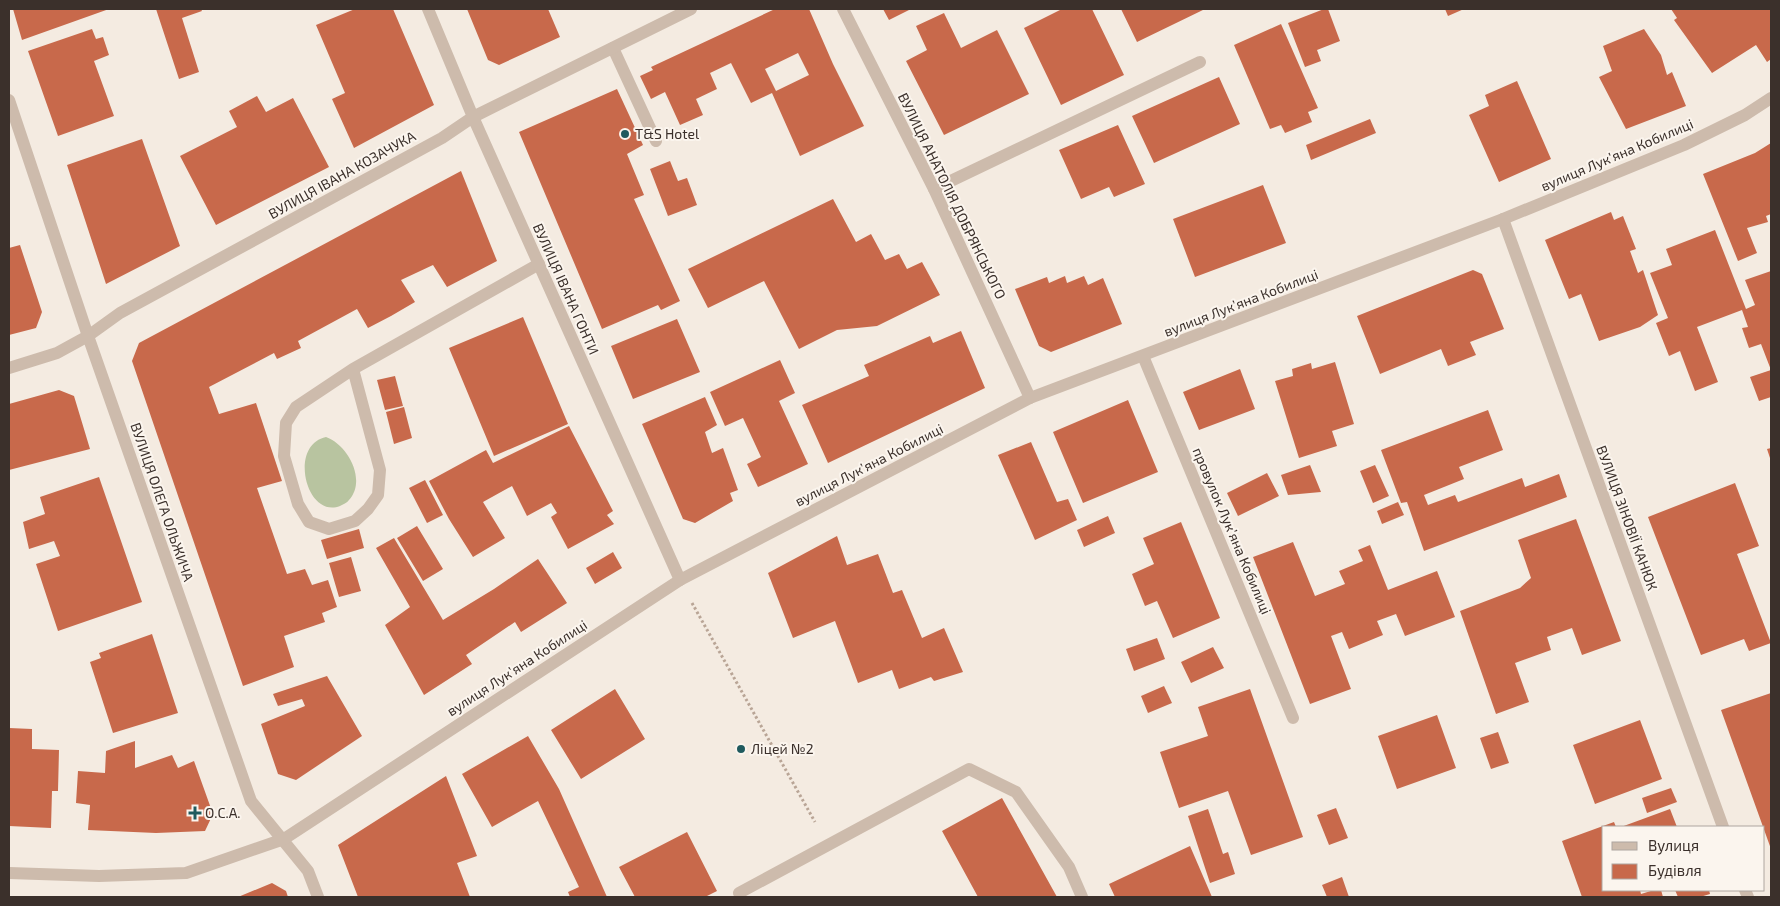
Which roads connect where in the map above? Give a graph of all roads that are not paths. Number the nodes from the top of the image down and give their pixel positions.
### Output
1 (428, 9) edge
2 (691, 9) edge
3 (843, 9) edge
4 (612, 48) junction
5 (1200, 62) dead end
6 (1771, 98) edge
7 (9, 100) edge
8 (473, 117) junction
9 (656, 141) dead end
10 (934, 189) junction
11 (1503, 219) junction
12 (539, 264) junction
13 (88, 336) junction
14 (1143, 356) junction
15 (9, 368) edge
16 (353, 369) junction
17 (1030, 398) junction
18 (680, 580) junction
19 (1293, 718) dead end
20 (1723, 826) edge
21 (284, 839) junction
22 (9, 873) edge
23 (739, 893) dead end
24 (318, 897) edge
25 (1082, 897) edge

1 - 8 street, ВУЛИЦЯ ІВАНА ГОНТИ
2 - 4 street, ВУЛИЦЯ ІВАНА КОЗАЧУКА
3 - 10 street, ВУЛИЦЯ АНАТОЛІЯ ДОБРЯНСЬКОГО
4 - 8 street, ВУЛИЦЯ ІВАНА КОЗАЧУКА
4 - 9 street
5 - 10 street
6 - 11 street, вулиця Лукʼяна Кобилиці
7 - 13 street, ВУЛИЦЯ ОЛЕГА ОЛЬЖИЧА
8 - 12 street, ВУЛИЦЯ ІВАНА ГОНТИ
8 - 13 street, ВУЛИЦЯ ІВАНА КОЗАЧУКА
10 - 17 street, ВУЛИЦЯ АНАТОЛІЯ ДОБРЯНСЬКОГО
11 - 14 street, вулиця Лукʼяна Кобилиці
11 - 20 street, ВУЛИЦЯ ЗІНОВІЇ КАНЮК
12 - 16 street
12 - 18 street, ВУЛИЦЯ ІВАНА ГОНТИ
13 - 15 street, ВУЛИЦЯ ІВАНА КОЗАЧУКА
13 - 21 street, ВУЛИЦЯ ОЛЕГА ОЛЬЖИЧА
14 - 17 street, вулиця Лукʼяна Кобилиці
14 - 19 street, провулок Лукʼяна Кобилиці
16 - 16 street
17 - 18 street, вулиця Лукʼяна Кобилиці
18 - 21 street, вулиця Лукʼяна Кобилиці
21 - 22 street, вулиця Лукʼяна Кобилиці
21 - 24 street, ВУЛИЦЯ ОЛЕГА ОЛЬЖИЧА
23 - 25 street

